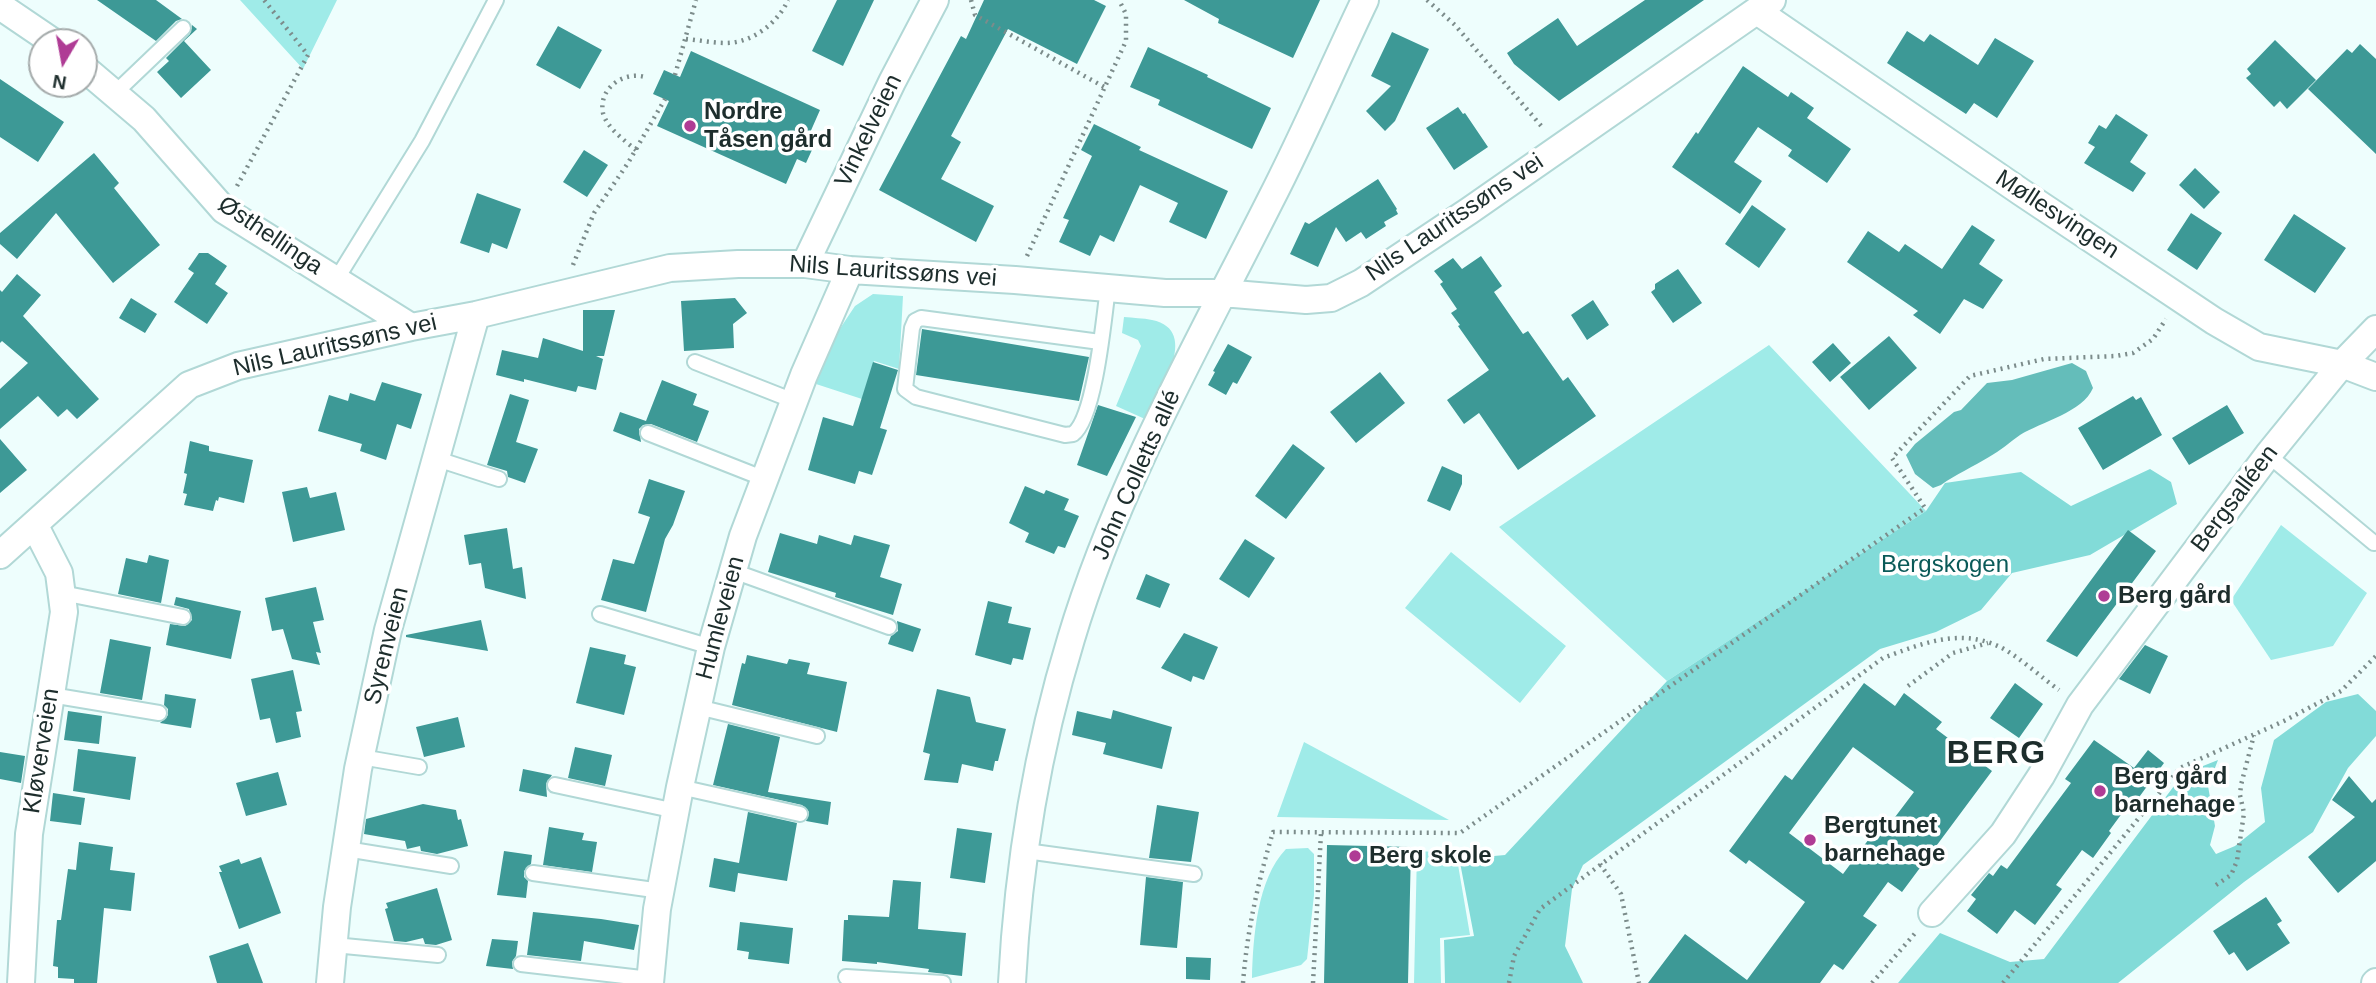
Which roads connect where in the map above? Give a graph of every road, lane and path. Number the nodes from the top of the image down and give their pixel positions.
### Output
1 (496, 0) edge
2 (696, 0) edge
3 (788, 0) edge
4 (935, 0) edge
5 (971, 0) edge
6 (1119, 0) edge
7 (1365, 0) edge
8 (1427, 0) edge
9 (266, 1) edge
10 (4, 4) edge
11 (1765, 6) edge
12 (35, 28) edge
13 (183, 28) dead end
14 (686, 39) junction
15 (675, 75) dead end
16 (645, 77) dead end
17 (98, 80) edge
18 (1106, 88) junction
19 (114, 94) junction
20 (664, 99) dead end
21 (1560, 147) junction
22 (636, 150) junction
23 (224, 210) junction
24 (805, 264) junction
25 (850, 270) junction
26 (335, 280) junction
27 (1015, 280) junction
28 (1108, 287) junction
29 (1222, 293) junction
30 (561, 295) junction
31 (2181, 297) junction
32 (475, 315) junction
33 (411, 327) junction
34 (2376, 329) edge
35 (1100, 342) junction
36 (695, 362) dead end
37 (2342, 364) junction
38 (2376, 377) edge
39 (794, 401) junction
40 (648, 433) dead end
41 (2268, 455) junction
42 (436, 459) junction
43 (499, 479) dead end
44 (765, 479) junction
45 (34, 526) junction
46 (2374, 543) dead end
47 (0, 555) edge
48 (733, 571) junction
49 (62, 593) junction
50 (600, 614) dead end
51 (183, 617) dead end
52 (889, 627) dead end
53 (1989, 643) junction
54 (711, 648) junction
55 (2376, 656) edge
56 (1908, 686) dead end
57 (51, 695) junction
58 (2080, 705) junction
59 (698, 707) junction
60 (159, 713) dead end
61 (2255, 734) junction
62 (817, 736) dead end
63 (361, 757) junction
64 (419, 767) dead end
65 (555, 785) dead end
66 (678, 799) junction
67 (800, 814) dead end
68 (1321, 833) junction
69 (346, 849) junction
70 (1026, 851) junction
71 (1600, 864) junction
72 (451, 866) dead end
73 (533, 873) dead end
74 (1194, 874) dead end
75 (2216, 885) dead end
76 (660, 891) junction
77 (1933, 913) joint
78 (334, 945) junction
79 (438, 956) dead end
80 (521, 964) dead end
81 (846, 977) dead end
82 (650, 981) edge
83 (21, 983) edge
84 (330, 983) edge
85 (943, 983) edge
86 (1012, 983) edge
87 (1243, 983) edge
88 (1313, 983) edge
89 (1509, 983) edge
90 (1639, 983) edge
91 (1872, 983) edge
92 (2003, 983) edge

1 - 26 lane
2 - 14 path
3 - 14 path
4 - 24 street, Vinkelveien
5 - 18 path
6 - 18 path
7 - 29 street, John Colletts allé
8 - 21 path
9 - 23 path
10 - 12 street
11 - 21 street, Nils Lauritssøns vei
11 - 31 street, Møllesvingen
13 - 19 lane
14 - 15 path
16 - 22 path
17 - 19 street, Østhellinga
18 - 27 path
19 - 23 street, Østhellinga
20 - 22 path
21 - 29 street, Nils Lauritssøns vei
22 - 30 path
23 - 26 street, Østhellinga
24 - 25 street, Nils Lauritssøns vei
24 - 30 street, Nils Lauritssøns vei
25 - 27 street, Nils Lauritssøns vei
25 - 39 street, Humleveien
26 - 33 street, Østhellinga
27 - 28 street, Nils Lauritssøns vei
28 - 29 street, Nils Lauritssøns vei
28 - 35 lane
29 - 70 street, John Colletts allé
30 - 32 street, Nils Lauritssøns vei
31 - 37 street, Møllesvingen
31 - 68 path
32 - 33 street, Nils Lauritssøns vei
32 - 42 street, Syrenveien
33 - 45 street, Nils Lauritssøns vei
34 - 37 street, Bergsalléen
35 - 35 lane
36 - 39 lane
37 - 38 street, Møllesvingen
37 - 41 street, Bergsalléen
39 - 44 street, Humleveien
40 - 44 lane
41 - 46 lane
41 - 58 street, Bergsalléen
42 - 43 lane
42 - 63 street, Syrenveien
44 - 48 street, Humleveien
45 - 47 street, Nils Lauritssøns vei
45 - 49 street, Kløverveien
48 - 52 lane
48 - 54 street, Humleveien
49 - 51 lane
49 - 57 street, Kløverveien
50 - 54 lane
53 - 56 path
53 - 58 path
53 - 71 path
54 - 59 street, Humleveien
55 - 61 path
57 - 60 lane
57 - 83 street, Kløverveien
58 - 77 street, Bergsalléen
59 - 62 lane
59 - 66 street, Humleveien
61 - 75 path
61 - 92 path
63 - 64 lane
63 - 69 street, Syrenveien
65 - 66 lane
66 - 67 lane
66 - 76 street, Humleveien
68 - 87 path
68 - 88 path
69 - 72 lane
69 - 78 street, Syrenveien
70 - 74 lane
70 - 86 street, John Colletts allé
71 - 89 path
71 - 90 path
73 - 76 lane
76 - 82 street, Humleveien
77 - 91 path
78 - 79 lane
78 - 84 street, Syrenveien
80 - 82 lane
81 - 85 lane

